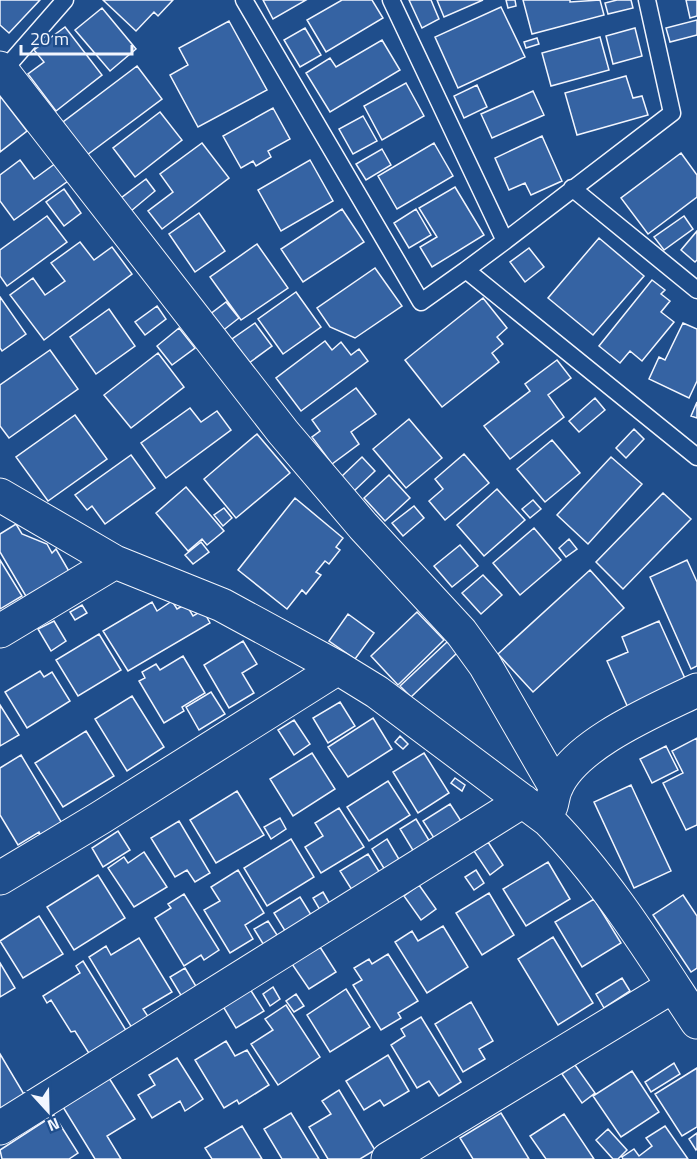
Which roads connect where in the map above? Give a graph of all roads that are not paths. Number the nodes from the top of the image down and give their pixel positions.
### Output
1 (65, 0) edge
2 (244, 0) edge
3 (391, 0) edge
4 (647, 0) edge
5 (1, 69) edge
6 (572, 189) junction
7 (505, 241) junction
8 (466, 270) junction
9 (697, 290) edge
10 (697, 457) edge
11 (0, 495) edge
12 (115, 562) junction
13 (0, 631) edge
14 (338, 668) junction
15 (697, 690) edge
16 (556, 788) junction
17 (536, 810) junction
18 (0, 878) edge
19 (673, 986) junction
20 (697, 1022) edge
21 (0, 1128) edge
22 (388, 1159) edge

1 - 5 lane
2 - 8 lane
3 - 7 lane
4 - 6 lane
5 - 16 street
6 - 7 lane
6 - 9 lane
7 - 8 lane
8 - 10 lane
11 - 12 street
12 - 13 street
12 - 14 street
14 - 17 street
14 - 18 street
15 - 16 street
16 - 17 street
17 - 19 street
17 - 21 street
19 - 20 street
19 - 22 street

